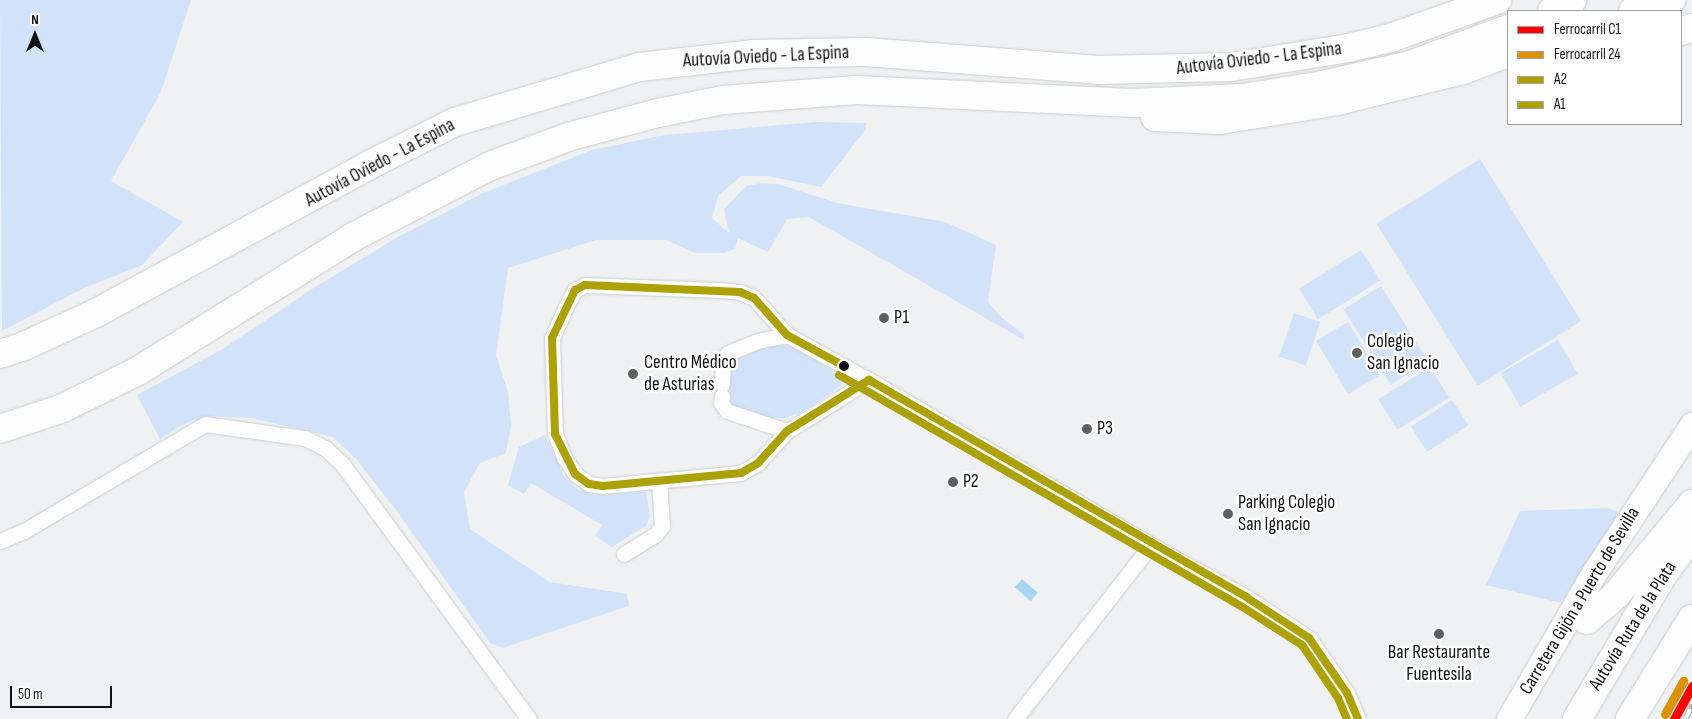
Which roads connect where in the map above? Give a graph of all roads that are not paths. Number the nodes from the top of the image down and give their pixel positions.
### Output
1 (1496, 0) edge
2 (1572, 0) edge
3 (1671, 0) edge
4 (1554, 10) edge
5 (1636, 10) edge
6 (1507, 30) edge
7 (1507, 54) edge
8 (1507, 72) edge
9 (724, 100) junction
10 (1220, 120) junction
11 (787, 335) junction
12 (0, 354) edge
13 (869, 380) junction
14 (1692, 425) edge
15 (0, 429) edge
16 (787, 431) junction
17 (1692, 435) edge
18 (659, 481) junction
19 (1652, 484) junction
20 (1692, 504) edge
21 (1692, 535) edge
22 (0, 541) edge
23 (1151, 545) junction
24 (624, 554) dead end
25 (1692, 619) edge
26 (1587, 620) dead end
27 (529, 719) edge
28 (1014, 719) edge
29 (1358, 719) edge
30 (1509, 719) edge
31 (1577, 719) edge
32 (1630, 719) edge

1 - 12 highway, Autovía Oviedo - La Espina
2 - 4 highway
3 - 5 highway
6 - 9 highway
7 - 10 highway
8 - 10 highway
9 - 10 highway
9 - 15 highway
11 - 13 street
11 - 16 street
11 - 18 street
13 - 16 street
13 - 23 street
14 - 19 highway, Carretera Gijón a Puerto de Sevilla
16 - 18 street
17 - 19 highway, Carretera Gijón a Puerto de Sevilla
18 - 24 street
19 - 30 highway, Carretera Gijón a Puerto de Sevilla
20 - 26 highway
21 - 31 highway, Autovía Ruta de la Plata
22 - 27 street
23 - 28 street
23 - 29 street
25 - 32 highway

